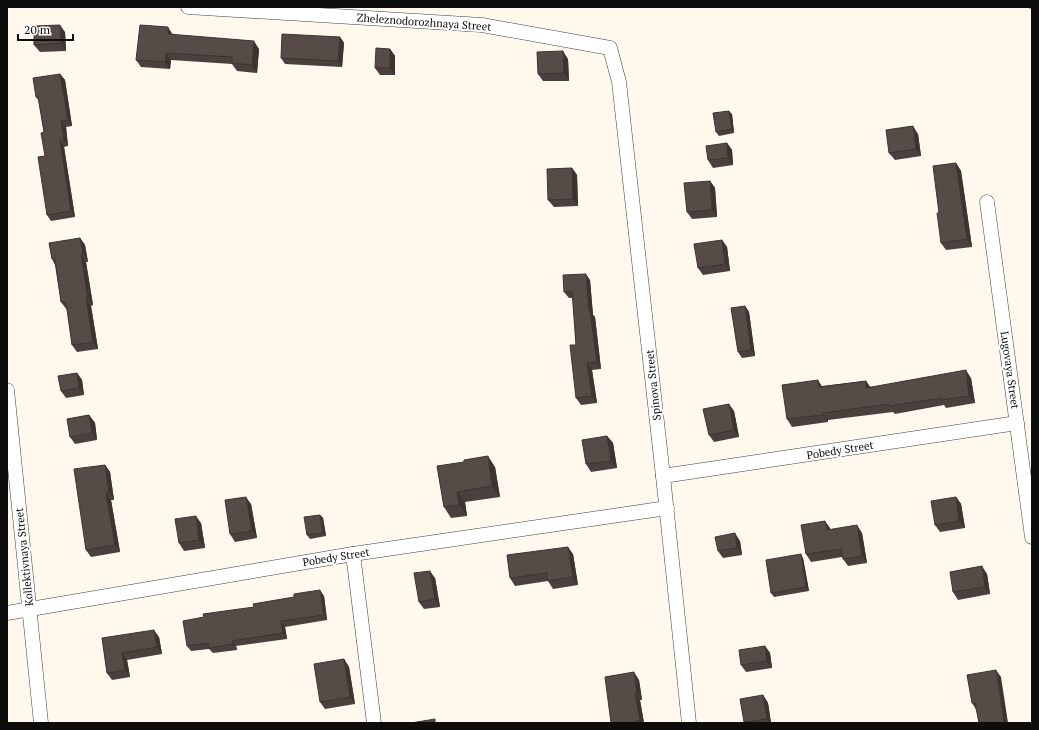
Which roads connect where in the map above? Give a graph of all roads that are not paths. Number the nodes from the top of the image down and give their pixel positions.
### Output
1 (188, 7) edge
2 (610, 48) joint
3 (987, 202) dead end
4 (7, 390) edge
5 (1017, 423) junction
6 (663, 476) junction
7 (667, 508) junction
8 (1032, 537) edge
9 (353, 554) junction
10 (29, 609) junction
11 (7, 613) edge
12 (41, 723) edge
13 (374, 723) edge
14 (690, 723) edge

1 - 2 street, Zheleznodorozhnaya Street
2 - 6 street, Spinova Street
3 - 5 street, Lugovaya Street
4 - 10 street, Kollektivnaya Street
5 - 6 street, Pobedy Street
5 - 8 street, Lugovaya Street
6 - 7 street, Spinova Street
7 - 9 street, Pobedy Street
7 - 14 street, Spinova Street
9 - 10 street, Pobedy Street
9 - 13 street
10 - 11 street, Pobedy Street
10 - 12 street, Kollektivnaya Street

